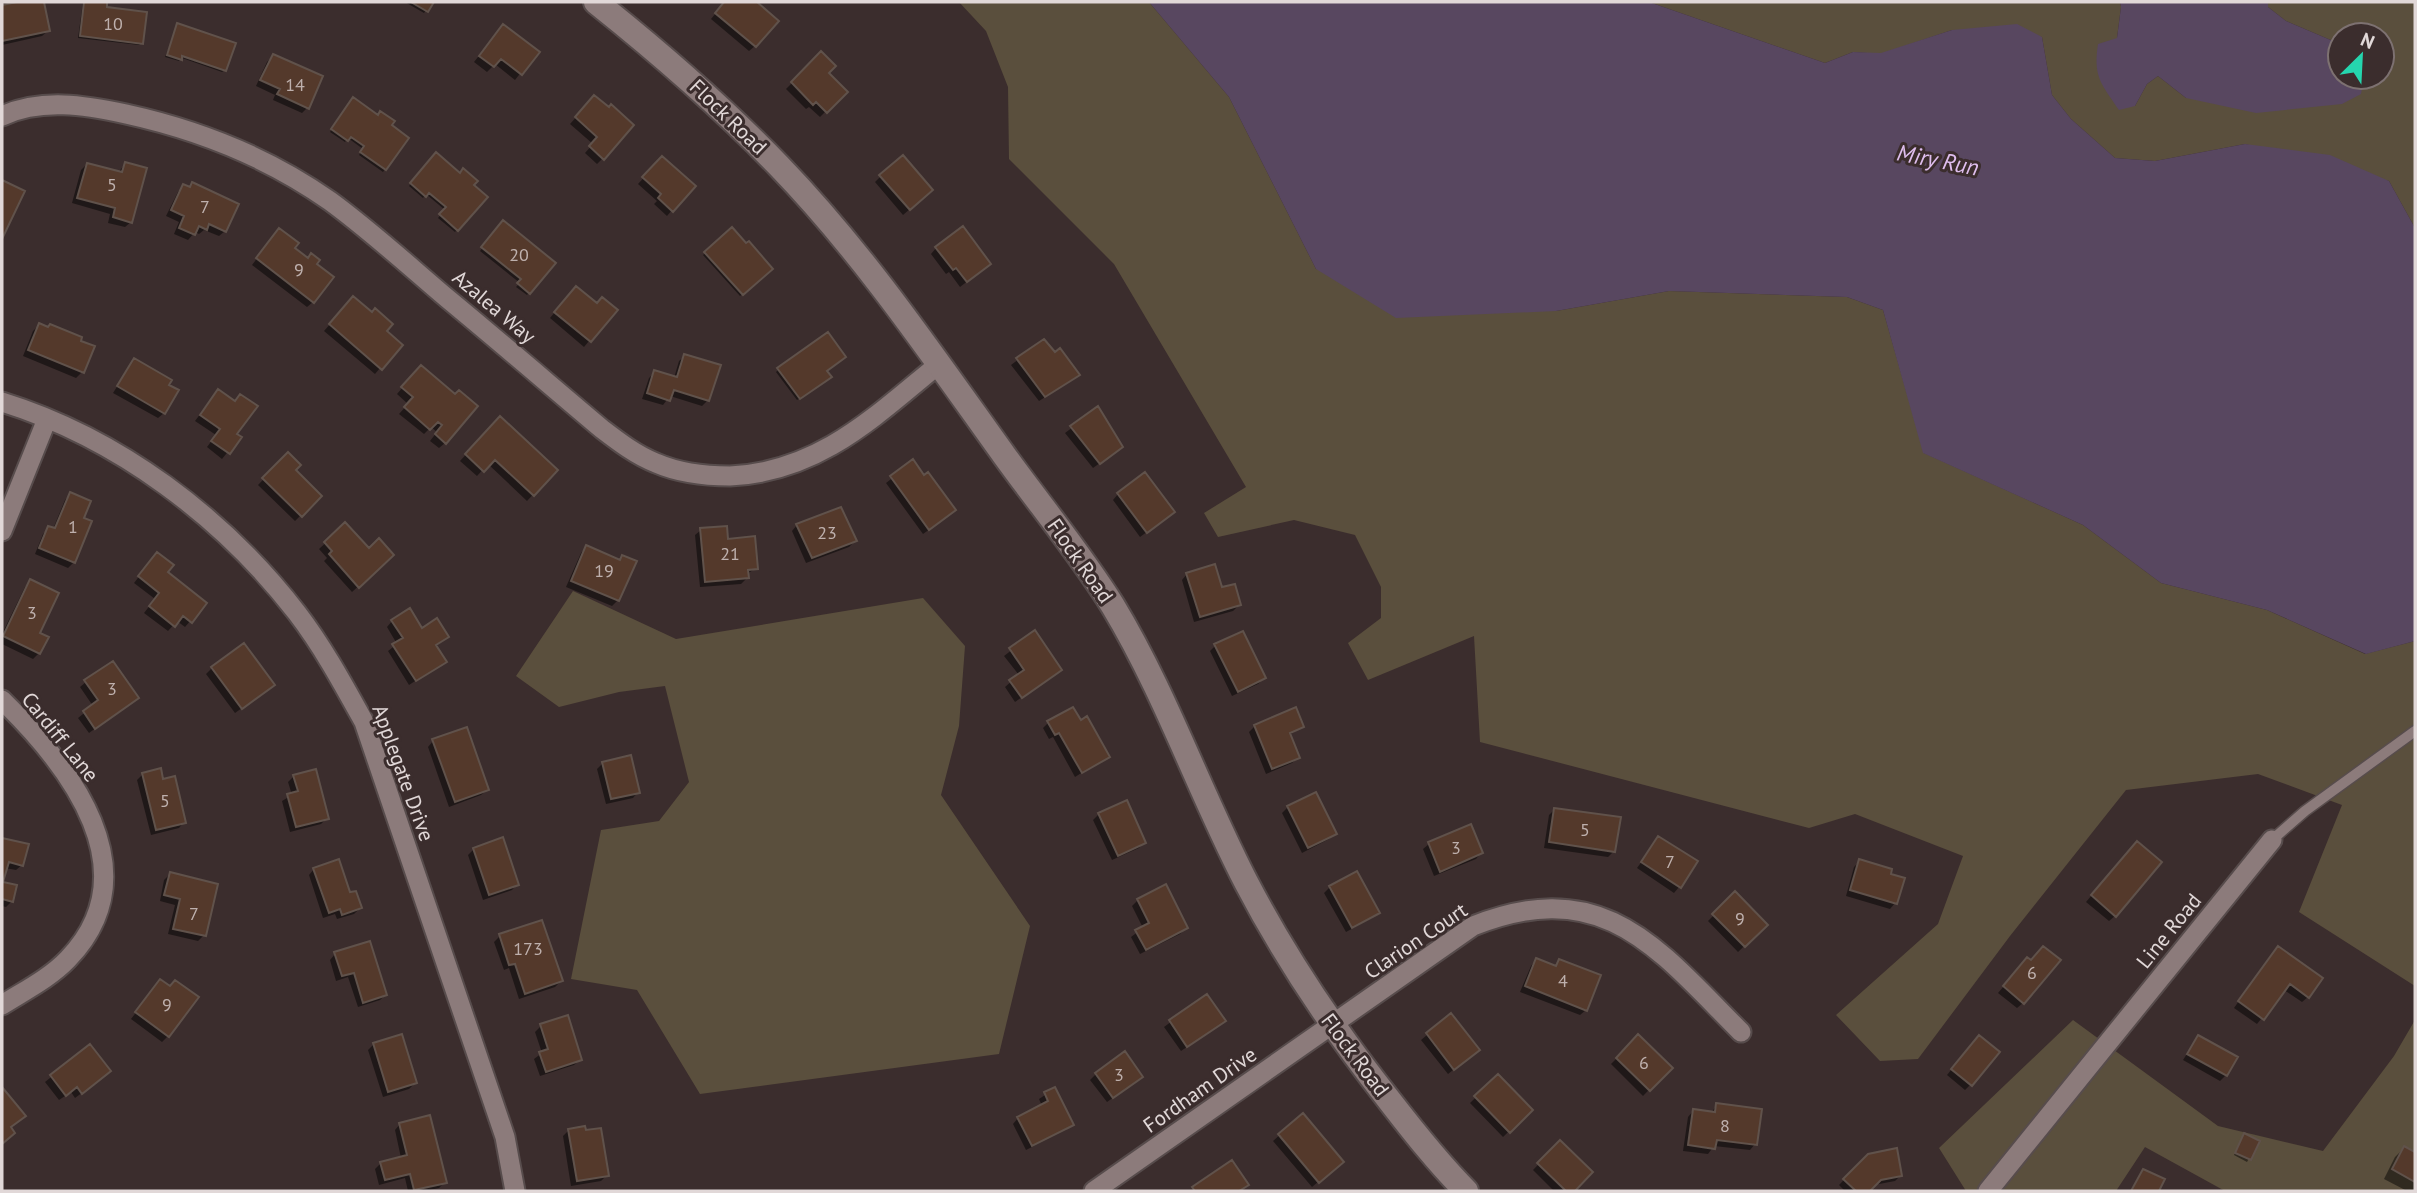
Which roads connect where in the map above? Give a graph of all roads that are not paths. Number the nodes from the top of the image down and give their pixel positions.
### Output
1 (596, 2) edge
2 (2, 116) edge
3 (939, 364) junction
4 (2, 402) edge
5 (47, 419) junction
6 (2, 531) edge
7 (2, 701) edge
8 (2415, 731) edge
9 (2272, 840) joint
10 (2, 1005) edge
11 (1332, 1026) junction
12 (1741, 1032) dead end
13 (515, 1191) edge
14 (1094, 1191) edge
15 (1466, 1191) edge
16 (1988, 1191) edge

1 - 3 street, Flock Road
2 - 3 street, Azalea Way
3 - 11 street, Flock Road
4 - 5 street, Applegate Drive
5 - 6 street
5 - 13 street, Applegate Drive
7 - 10 street, Cardiff Lane
8 - 9 lane, Line Road
9 - 16 street, Line Road
11 - 12 street, Clarion Court
11 - 14 street, Fordham Drive
11 - 15 street, Flock Road

